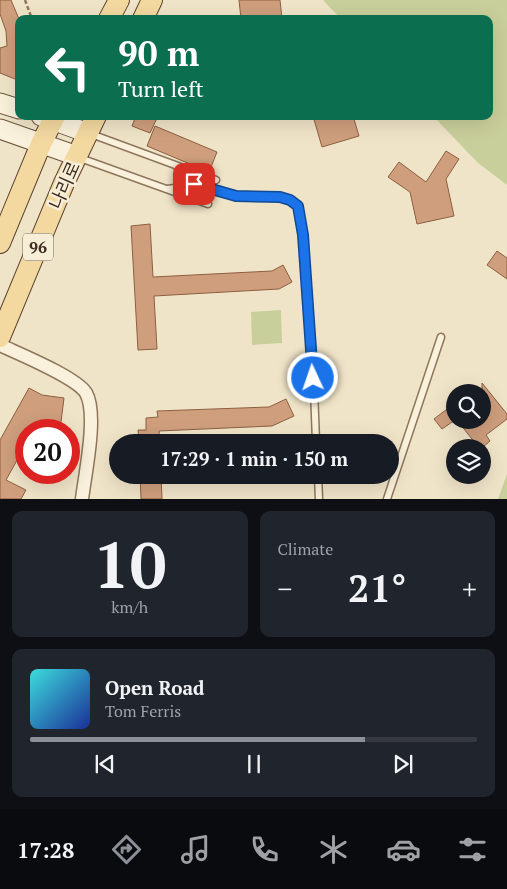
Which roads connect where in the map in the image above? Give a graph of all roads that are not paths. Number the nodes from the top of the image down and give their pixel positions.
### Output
1 (119, 0) edge
2 (152, 0) edge
3 (111, 15) edge
4 (145, 15) edge
5 (0, 103) edge
6 (15, 108) edge
7 (49, 120) edge
8 (64, 120) edge
9 (92, 124) edge
10 (0, 129) edge
11 (41, 144) junction
12 (76, 156) junction
13 (175, 165) junction
14 (216, 180) dead end
15 (194, 184) junction
16 (168, 190) junction
17 (208, 204) dead end
18 (0, 243) edge
19 (441, 337) dead end
20 (0, 338) edge
21 (0, 345) edge
22 (316, 434) edge
23 (318, 484) edge
24 (82, 499) edge
25 (319, 499) edge
26 (387, 499) edge

1 - 3 main road
2 - 4 main road
5 - 6 street
7 - 11 main road, 나리로 / 96
8 - 9 street
9 - 12 main road, 나리로 / 96
9 - 13 lane
10 - 11 street
11 - 12 street
11 - 18 main road, 나리로 / 96
12 - 16 lane
12 - 20 main road, 나리로 / 96
13 - 14 lane
13 - 15 lane
15 - 16 lane
15 - 22 lane
16 - 17 lane
19 - 26 lane
21 - 24 street
23 - 25 lane

